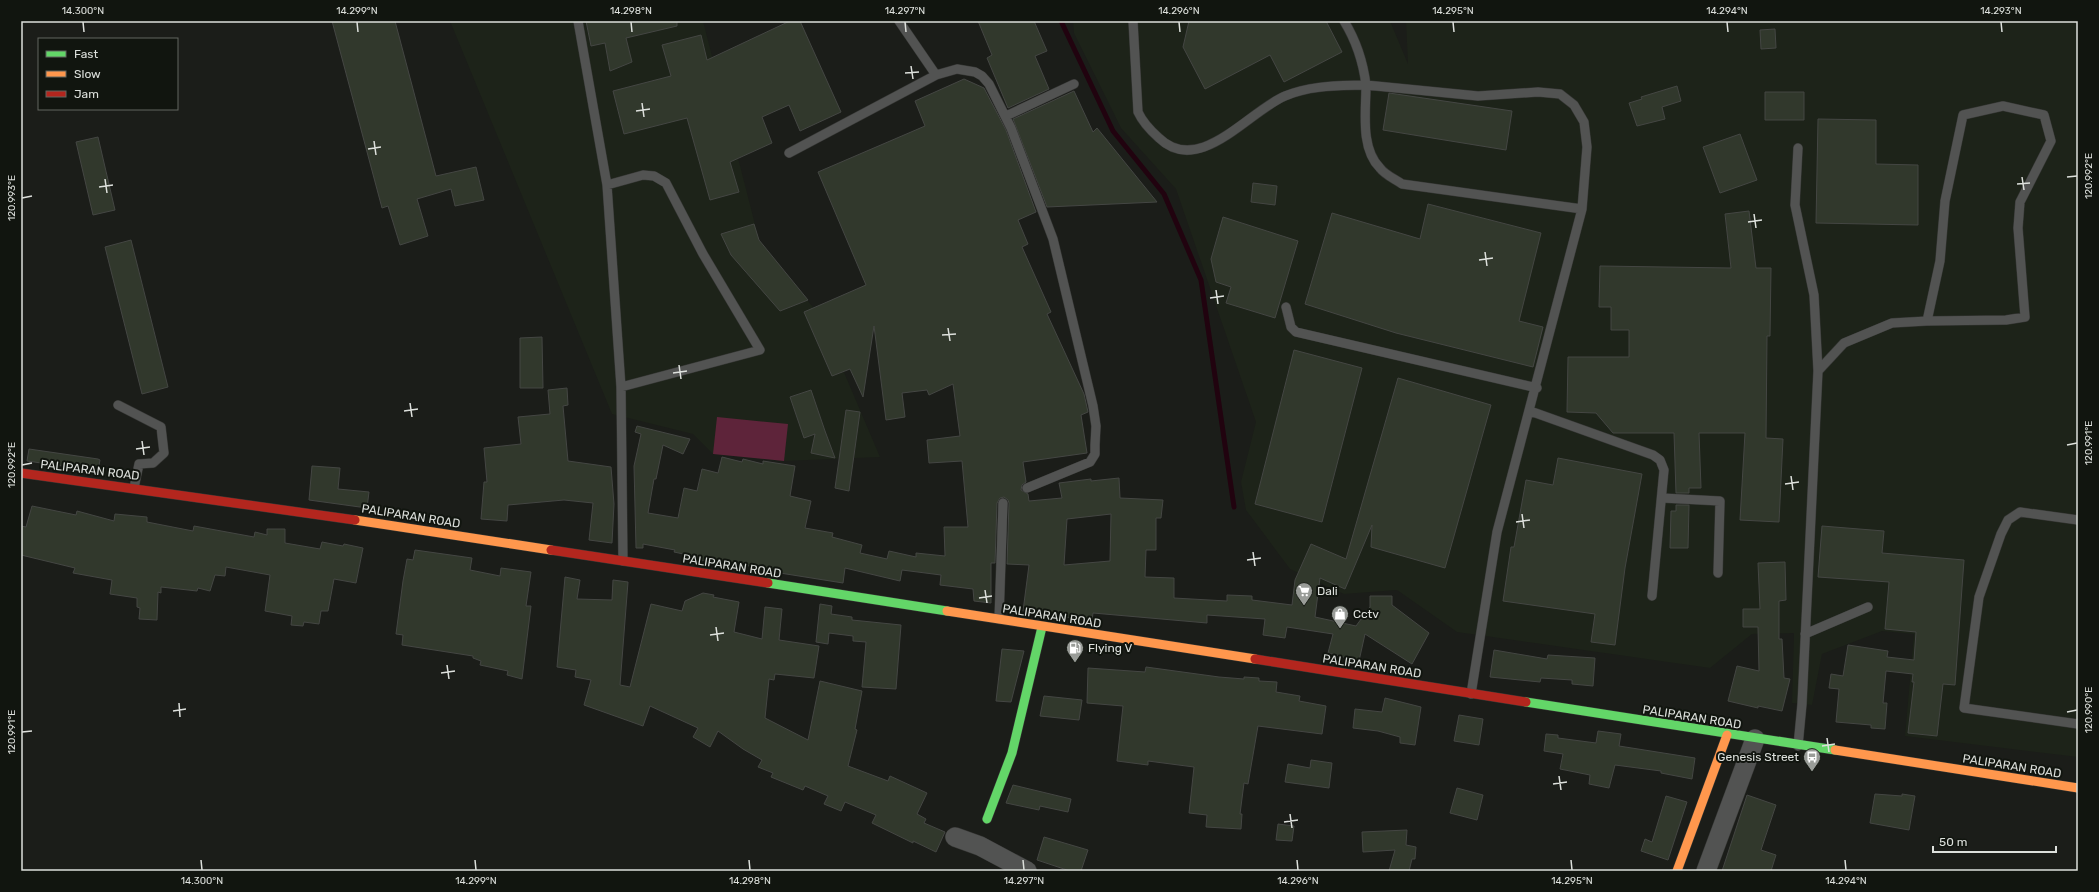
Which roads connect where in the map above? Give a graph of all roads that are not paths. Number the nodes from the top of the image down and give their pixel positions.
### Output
1 (578, 21) edge
2 (900, 21) edge
3 (1133, 21) edge
4 (1344, 21) edge
5 (936, 74) junction
6 (1074, 84) dead end
7 (1366, 85) junction
8 (1006, 116) junction
9 (1798, 148) dead end
10 (790, 153) dead end
11 (607, 185) junction
12 (1582, 209) junction
13 (1286, 307) dead end
14 (1927, 321) junction
15 (1818, 370) junction
16 (621, 387) junction
17 (1536, 388) junction
18 (118, 405) dead end
19 (1530, 411) junction
20 (21, 473) edge
21 (134, 488) junction
22 (1027, 488) dead end
23 (1662, 498) junction
24 (1003, 503) dead end
25 (2078, 520) edge
26 (623, 561) junction
27 (1718, 573) dead end
28 (1652, 596) dead end
29 (1868, 607) dead end
30 (999, 620) junction
31 (1042, 627) junction
32 (1805, 634) junction
33 (1471, 694) junction
34 (2078, 724) edge
35 (1727, 735) junction
36 (1755, 739) junction
37 (1798, 746) junction
38 (2078, 788) edge
39 (987, 819) dead end
40 (955, 837) dead end
41 (1688, 840) junction
42 (1713, 851) junction
43 (1027, 871) edge
44 (1677, 871) edge
45 (1706, 871) edge

1 - 11 lane
2 - 5 lane
3 - 7 lane
4 - 7 lane
5 - 8 lane
5 - 10 lane
6 - 8 lane
7 - 12 lane
7 - 12 lane
8 - 22 lane
9 - 15 lane
11 - 16 lane
11 - 16 lane
12 - 17 lane
13 - 17 lane
14 - 14 lane
14 - 15 lane
15 - 32 lane
16 - 26 lane
17 - 19 lane
18 - 21 lane
19 - 23 lane
19 - 33 lane
20 - 21 main road, PALIPARAN ROAD
21 - 26 main road, PALIPARAN ROAD
23 - 27 lane
23 - 28 lane
24 - 30 lane
25 - 34 lane
26 - 30 main road, PALIPARAN ROAD
29 - 32 lane
30 - 31 main road, PALIPARAN ROAD
31 - 33 main road, PALIPARAN ROAD
31 - 39 main road
32 - 37 lane
33 - 35 main road, PALIPARAN ROAD
35 - 36 main road, PALIPARAN ROAD
35 - 41 main road
36 - 37 main road, PALIPARAN ROAD
36 - 42 street
37 - 38 main road, PALIPARAN ROAD
40 - 43 street
41 - 42 street
41 - 44 main road
42 - 45 street

